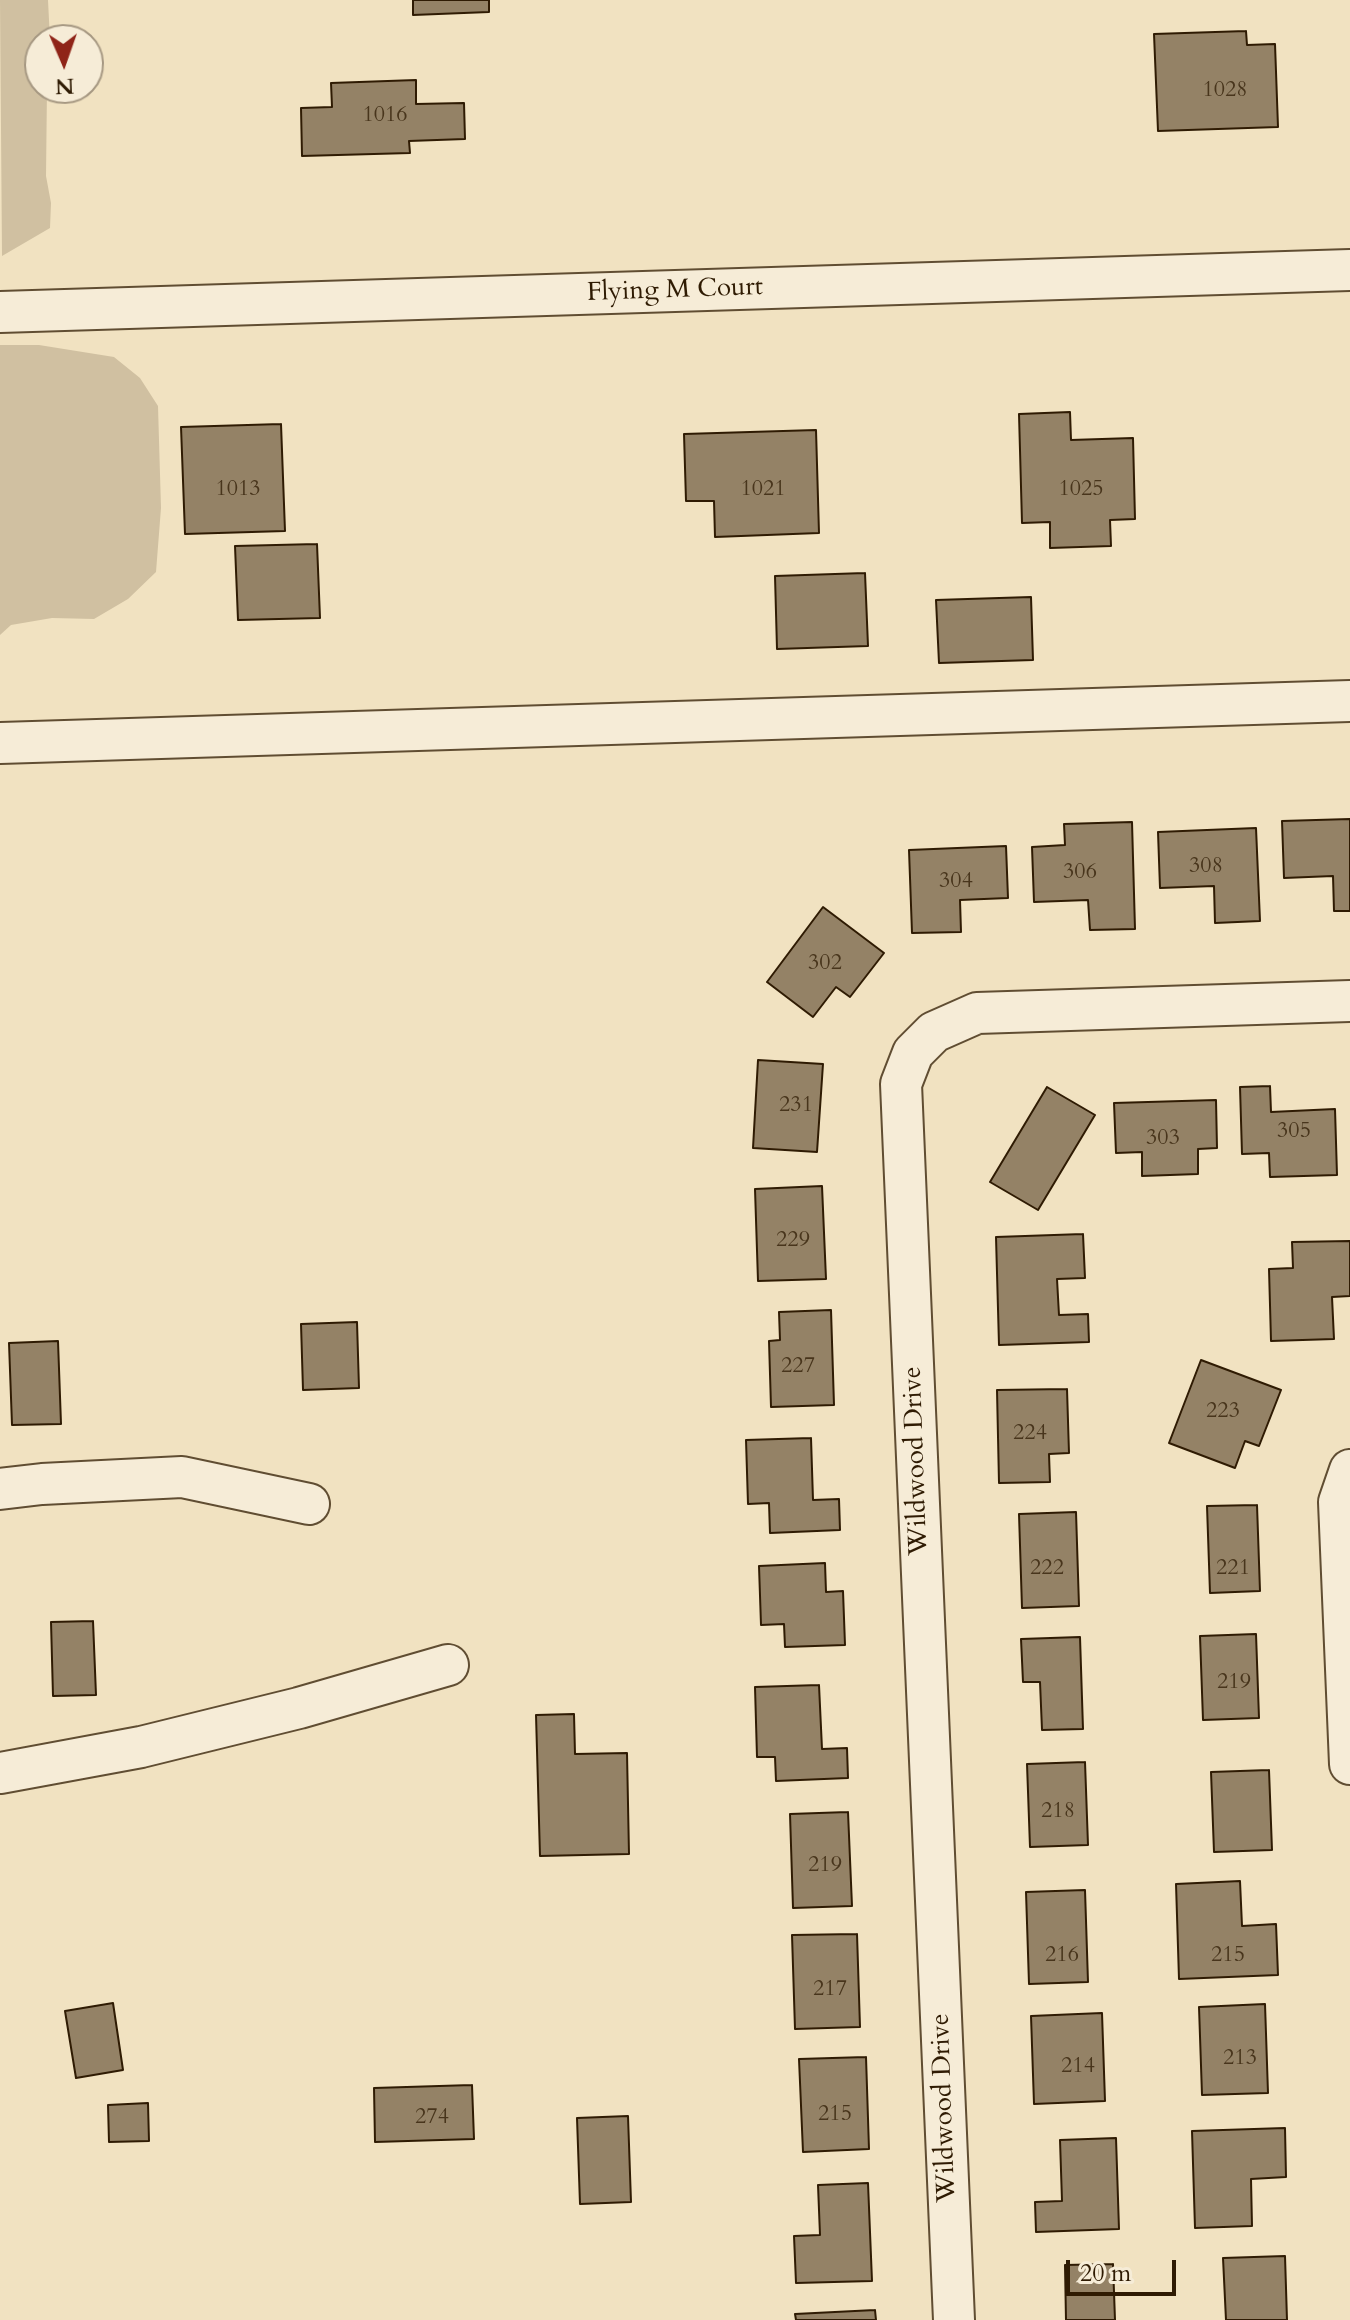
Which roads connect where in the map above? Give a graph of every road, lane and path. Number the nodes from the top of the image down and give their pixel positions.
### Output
1 (1350, 270) edge
2 (0, 312) edge
3 (1350, 701) edge
4 (0, 743) edge
5 (1350, 1001) edge
6 (1350, 1470) edge
7 (0, 1489) edge
8 (309, 1504) dead end
9 (448, 1665) dead end
10 (1350, 1764) edge
11 (0, 1773) edge
12 (954, 2320) edge

1 - 2 street, Flying M Court
3 - 4 street
5 - 12 street, Wildwood Drive
6 - 10 street
7 - 8 street
9 - 11 street

